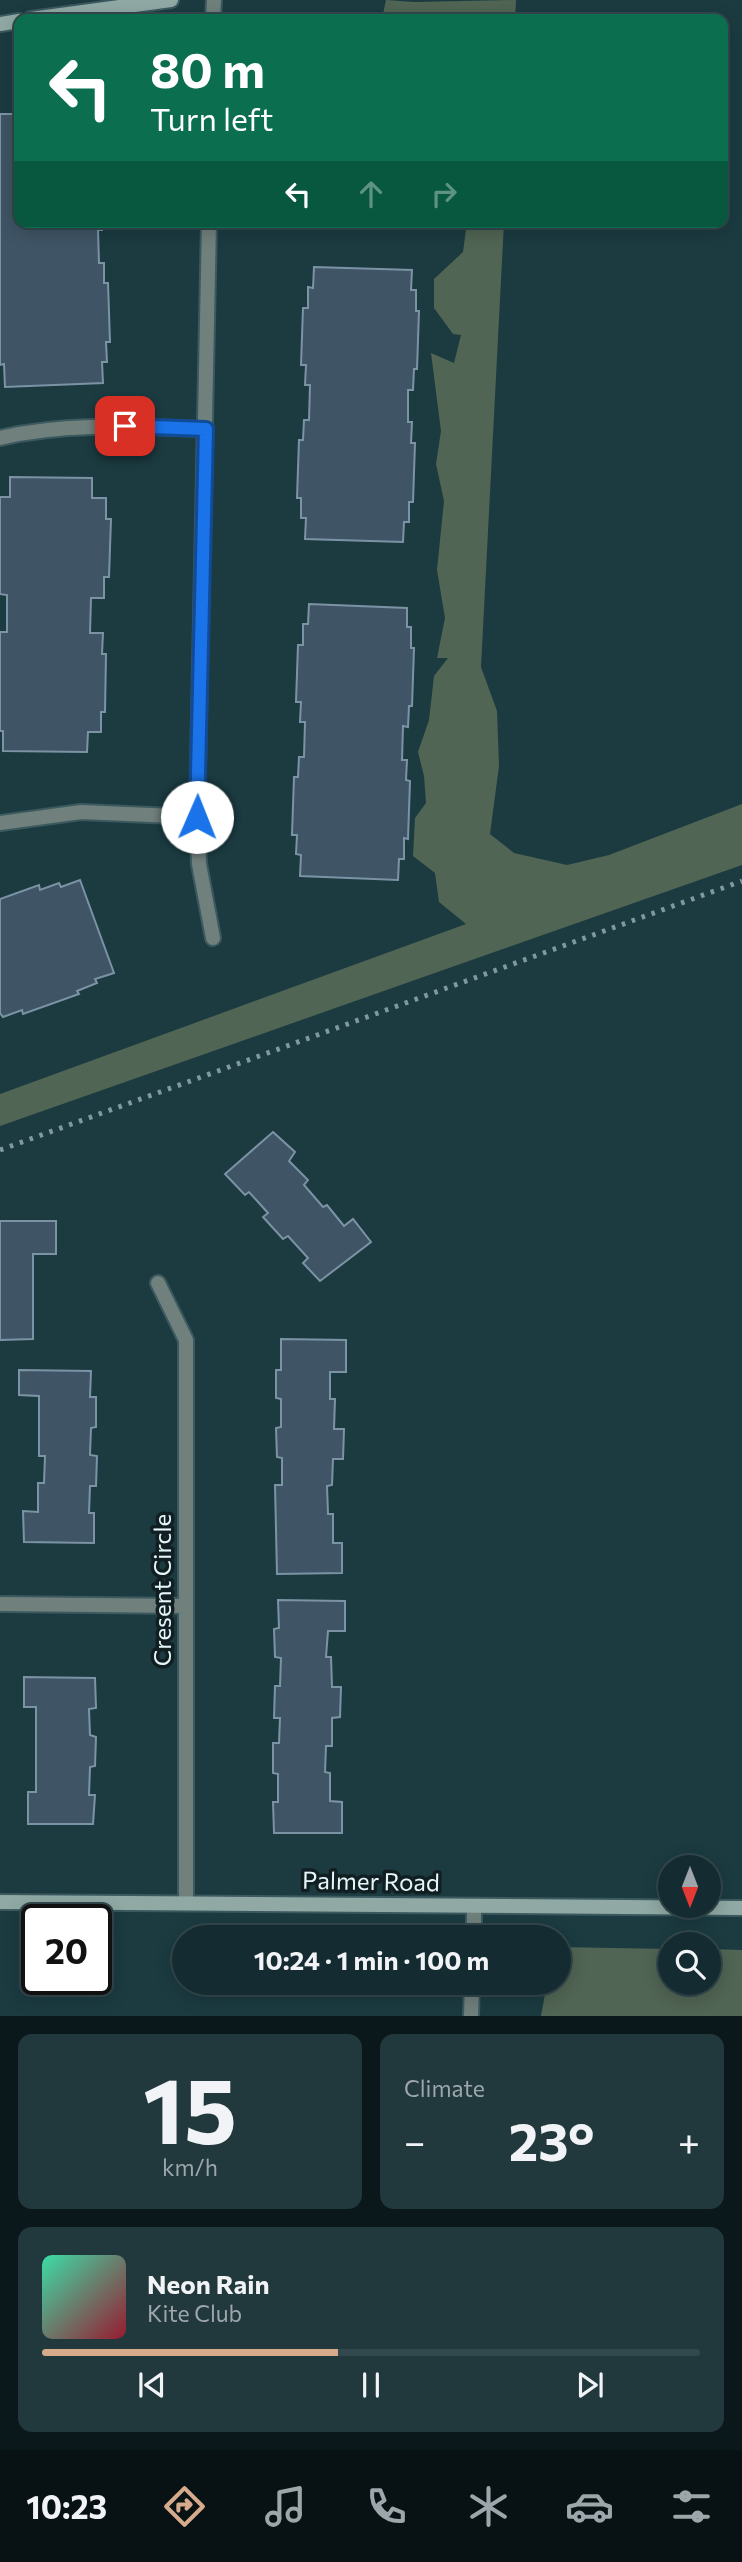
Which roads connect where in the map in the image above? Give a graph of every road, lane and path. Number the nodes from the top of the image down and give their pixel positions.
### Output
1 (171, 0) edge
2 (68, 14) edge
3 (209, 228) edge
4 (206, 429) junction
5 (0, 438) edge
6 (197, 817) junction
7 (0, 823) edge
8 (213, 939) dead end
9 (158, 1283) dead end
10 (0, 1605) edge
11 (186, 1606) junction
12 (0, 1902) edge
13 (186, 1903) junction
14 (474, 1906) junction
15 (742, 1908) edge
16 (474, 1925) edge
17 (472, 1995) edge
18 (471, 2016) edge

1 - 2 street
3 - 4 street
4 - 5 street
4 - 6 street
6 - 7 street
6 - 8 street
9 - 11 street, Cresent Circle
10 - 11 street
11 - 13 street, Cresent Circle
12 - 13 street, Palmer Road
13 - 14 street, Palmer Road
14 - 15 street, Palmer Road
14 - 16 street
17 - 18 street

